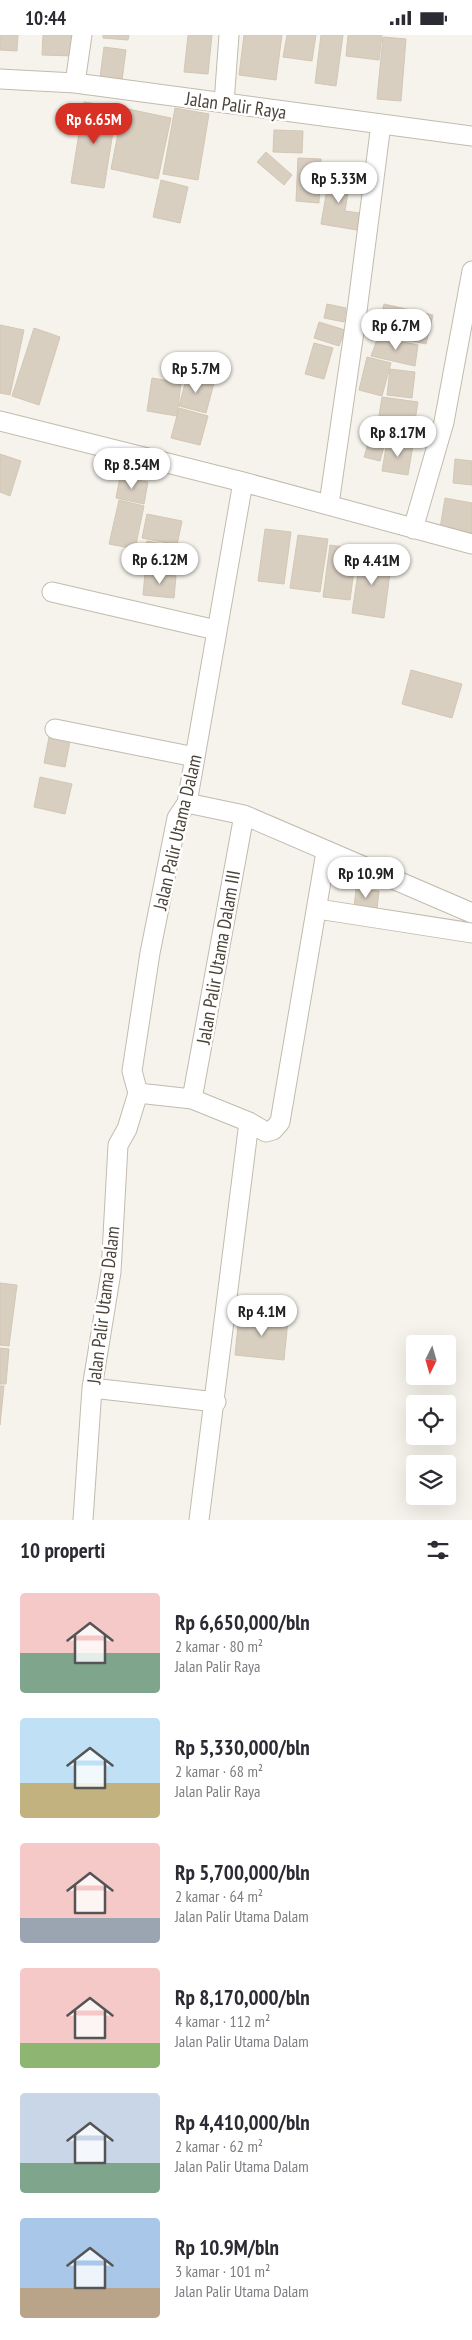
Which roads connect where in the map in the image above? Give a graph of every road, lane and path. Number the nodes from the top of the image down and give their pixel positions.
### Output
1 (82, 35) edge
2 (228, 35) edge
3 (0, 79) edge
4 (75, 83) junction
5 (224, 103) junction
6 (381, 124) junction
7 (472, 136) edge
8 (472, 271) edge
9 (0, 421) edge
10 (243, 482) junction
11 (329, 504) junction
12 (412, 529) junction
13 (472, 544) edge
14 (52, 592) dead end
15 (216, 630) junction
16 (55, 729) dead end
17 (195, 757) junction
18 (187, 803) junction
19 (244, 815) junction
20 (326, 852) junction
21 (318, 909) junction
22 (472, 913) edge
23 (472, 933) edge
24 (138, 1093) junction
25 (192, 1099) junction
26 (249, 1123) junction
27 (92, 1388) junction
28 (216, 1402) junction
29 (83, 1520) edge
30 (199, 1520) edge

1 - 4 street
2 - 5 street
3 - 4 street, Jalan Palir Raya
4 - 5 street, Jalan Palir Raya
5 - 6 street, Jalan Palir Raya
6 - 7 street, Jalan Palir Raya
6 - 11 street
8 - 12 street
9 - 10 street
10 - 11 street
10 - 15 street, Jalan Palir Utama Dalam
11 - 12 street
12 - 13 street
14 - 15 street
15 - 17 street, Jalan Palir Utama Dalam
16 - 17 street
17 - 18 street, Jalan Palir Utama Dalam
18 - 19 street
18 - 24 street, Jalan Palir Utama Dalam
19 - 20 street
19 - 25 street, Jalan Palir Utama Dalam III
20 - 21 street
20 - 22 street
21 - 23 street
21 - 26 street
24 - 25 street
24 - 27 street, Jalan Palir Utama Dalam
25 - 26 street
26 - 28 street
27 - 28 street
27 - 29 street, Jalan Palir Utama Dalam
28 - 30 street

